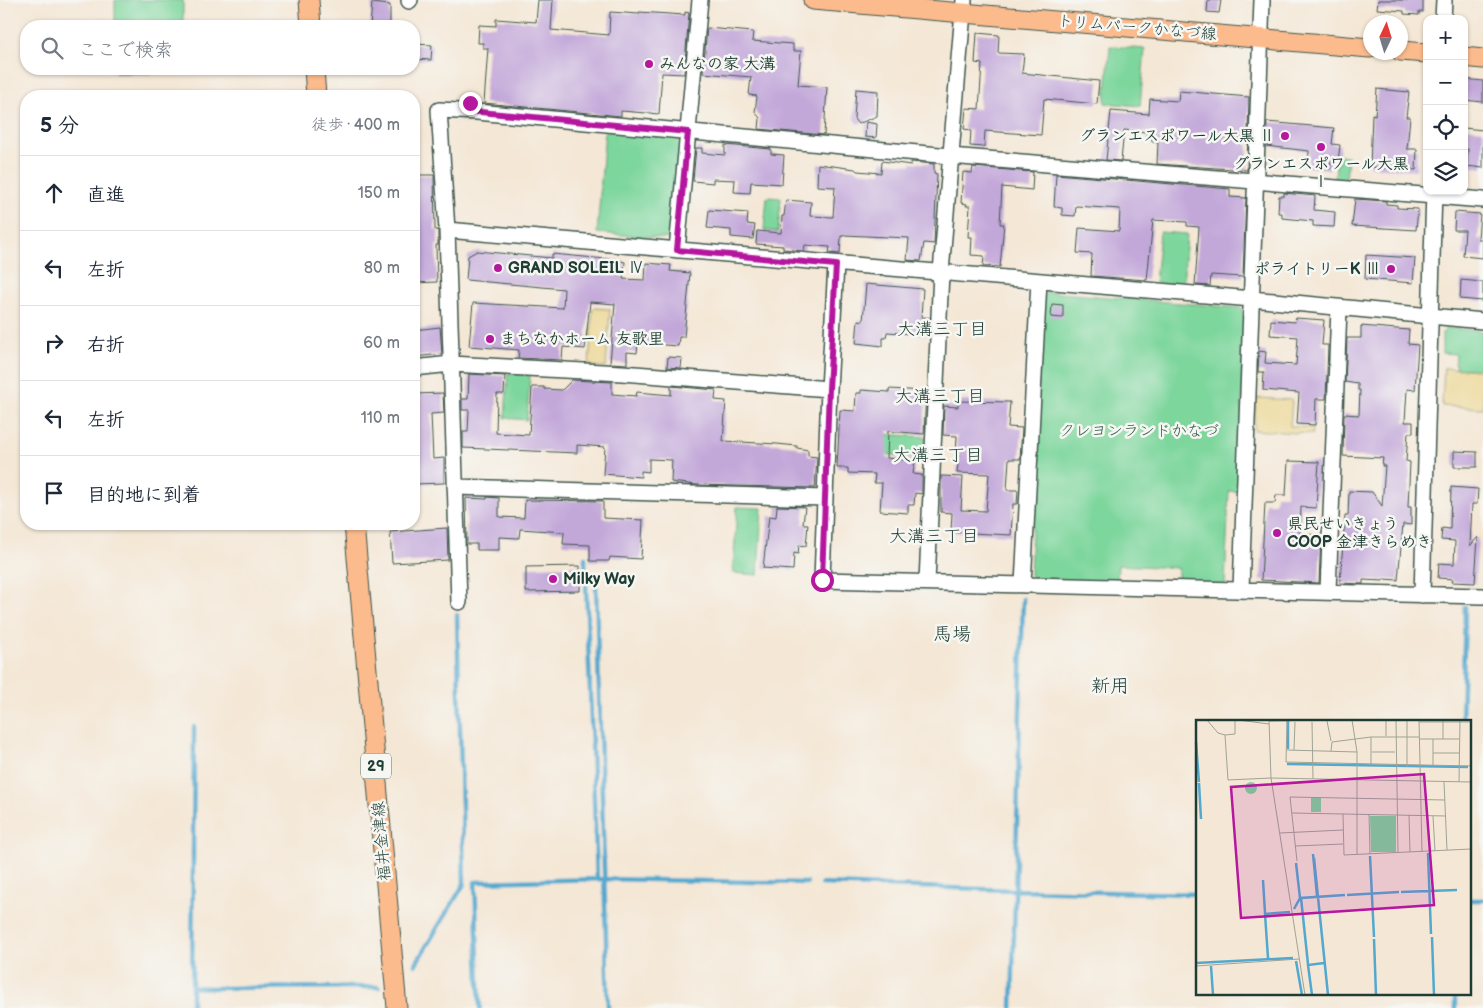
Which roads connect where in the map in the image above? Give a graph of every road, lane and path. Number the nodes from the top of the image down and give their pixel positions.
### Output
1 (309, 0) edge
2 (700, 0) edge
3 (813, 0) edge
4 (1262, 0) edge
5 (1444, 0) edge
6 (964, 6) edge
7 (1443, 15) edge
8 (311, 20) edge
9 (1259, 38) junction
10 (1363, 47) edge
11 (1408, 52) edge
12 (1423, 53) edge
13 (1468, 57) edge
14 (1483, 59) edge
15 (314, 75) edge
16 (316, 90) edge
17 (688, 132) junction
18 (950, 156) junction
19 (1255, 181) junction
20 (1423, 193) edge
21 (1434, 195) edge
22 (1442, 195) edge
23 (1483, 200) edge
24 (447, 230) junction
25 (677, 250) junction
26 (836, 265) junction
27 (941, 272) junction
28 (1039, 281) junction
29 (1252, 299) junction
30 (1339, 308) junction
31 (1431, 316) junction
32 (1483, 321) edge
33 (450, 364) junction
34 (420, 367) edge
35 (829, 389) junction
36 (455, 487) junction
37 (824, 498) junction
38 (355, 530) edge
39 (927, 582) junction
40 (1023, 584) junction
41 (1241, 590) junction
42 (1328, 592) junction
43 (1422, 595) junction
44 (1483, 596) edge
45 (458, 602) dead end
46 (397, 1008) edge

1 - 8 main road
2 - 17 street
3 - 6 main road, トリムパークかなづ線
4 - 9 street
5 - 7 street
6 - 9 main road, トリムパークかなづ線
6 - 18 street
9 - 10 main road, トリムパークかなづ線
9 - 19 street
11 - 12 main road
13 - 14 main road
15 - 16 main road
17 - 18 street
17 - 24 street
17 - 25 street
18 - 19 street
18 - 27 street
19 - 20 street
19 - 29 street
21 - 31 street
22 - 23 street
24 - 25 street
24 - 33 street
25 - 26 street
26 - 27 street
26 - 35 street
27 - 28 street
27 - 39 street
28 - 29 street
28 - 40 street
29 - 30 street
29 - 41 street
30 - 31 street
30 - 42 street
31 - 32 street
31 - 43 street
33 - 34 street
33 - 35 street
33 - 36 street
35 - 37 street
36 - 37 street
36 - 45 street
37 - 39 street
38 - 46 main road, 福井金津線 / 29
39 - 40 street
40 - 41 street
41 - 42 street
42 - 43 street
43 - 44 street

